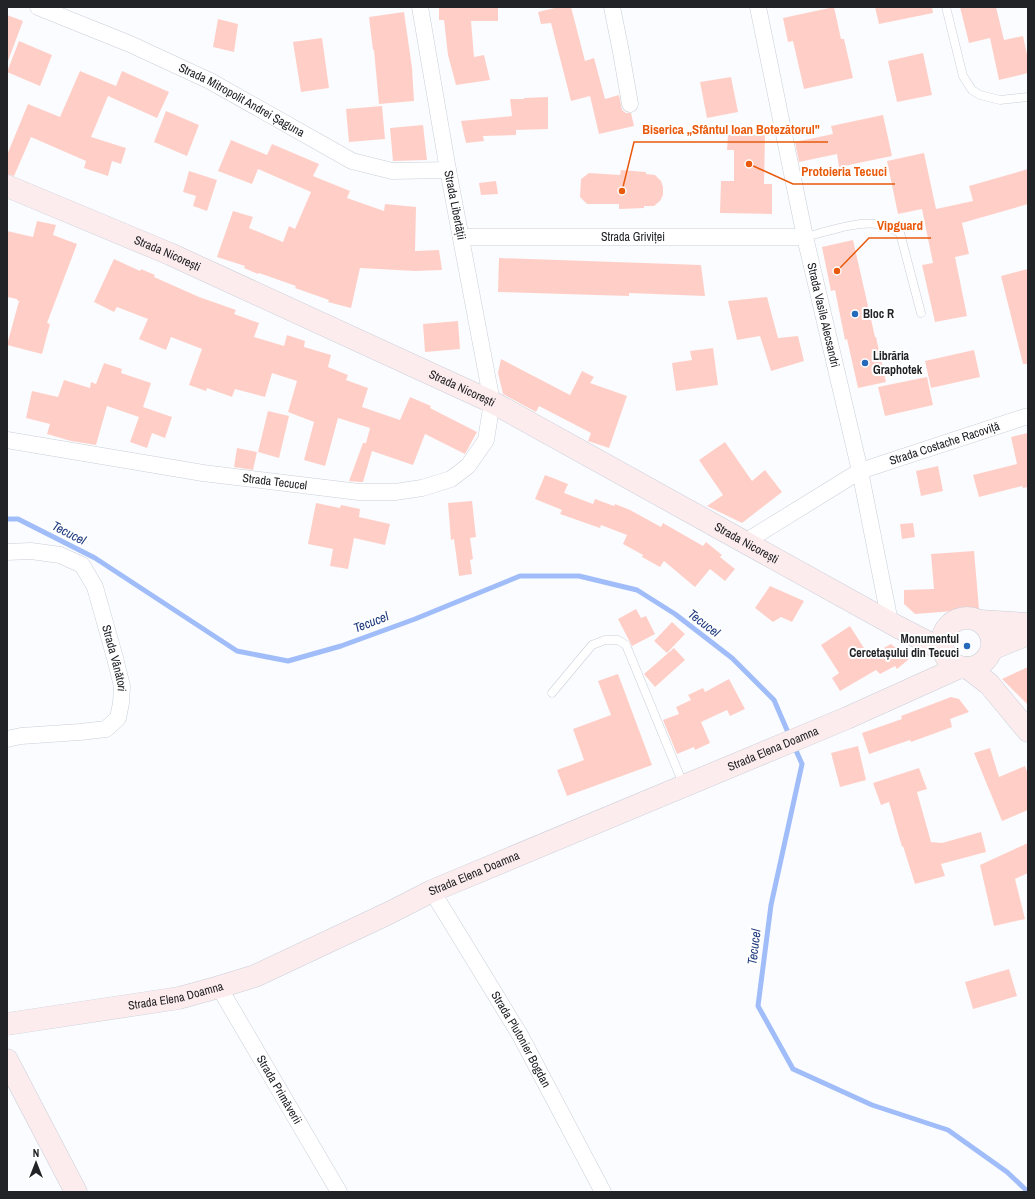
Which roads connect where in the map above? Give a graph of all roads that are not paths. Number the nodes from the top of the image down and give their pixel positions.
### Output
1 (38, 7) edge
2 (420, 7) edge
3 (612, 7) edge
4 (758, 7) edge
5 (946, 7) edge
6 (1028, 97) edge
7 (630, 104) dead end
8 (448, 170) junction
9 (7, 186) edge
10 (461, 237) junction
11 (805, 237) junction
12 (921, 313) dead end
13 (492, 402) junction
14 (1028, 416) edge
15 (7, 440) edge
16 (860, 471) junction
17 (745, 542) junction
18 (7, 552) edge
19 (980, 621) junction
20 (1028, 624) edge
21 (894, 625) junction
22 (949, 626) junction
23 (1028, 634) edge
24 (990, 653) junction
25 (944, 662) junction
26 (989, 684) junction
27 (552, 693) dead end
28 (1028, 731) edge
29 (7, 739) edge
30 (684, 786) junction
31 (432, 891) junction
32 (219, 987) junction
33 (7, 1024) edge
34 (7, 1060) edge
35 (76, 1192) edge
36 (339, 1192) edge
37 (603, 1192) edge

1 - 8 street, Strada Mitropolit Andrei Șaguna
2 - 8 street, Strada Libertății
3 - 7 street
4 - 11 street, Strada Vasile Alecsandri
5 - 6 lane
8 - 10 street, Strada Libertății
9 - 13 main road, Strada Nicorești
10 - 11 street, Strada Griviței
10 - 13 street, Strada Libertății
11 - 12 lane
11 - 16 street, Strada Vasile Alecsandri
13 - 15 street, Strada Tecucel
13 - 17 main road, Strada Nicorești
14 - 16 street, Strada Costache Racoviță
16 - 17 street, Strada Costache Racoviță
16 - 21 street, Strada Vasile Alecsandri
17 - 21 main road, Strada Nicorești
18 - 29 street, Strada Vânători
19 - 20 main road
19 - 22 main road
19 - 24 main road
21 - 22 main road, Strada Nicorești
21 - 25 main road, Strada Nicorești
22 - 25 main road
23 - 24 main road
24 - 25 main road
24 - 26 main road
25 - 26 main road, Strada Nicorești
25 - 30 main road, Strada Elena Doamna
26 - 28 main road, Strada Nicorești
27 - 30 lane
30 - 31 main road, Strada Elena Doamna
31 - 32 main road, Strada Elena Doamna
31 - 37 street, Strada Plutonier Bogdan
32 - 33 main road, Strada Elena Doamna
32 - 36 street, Strada Primăverii
34 - 35 main road

